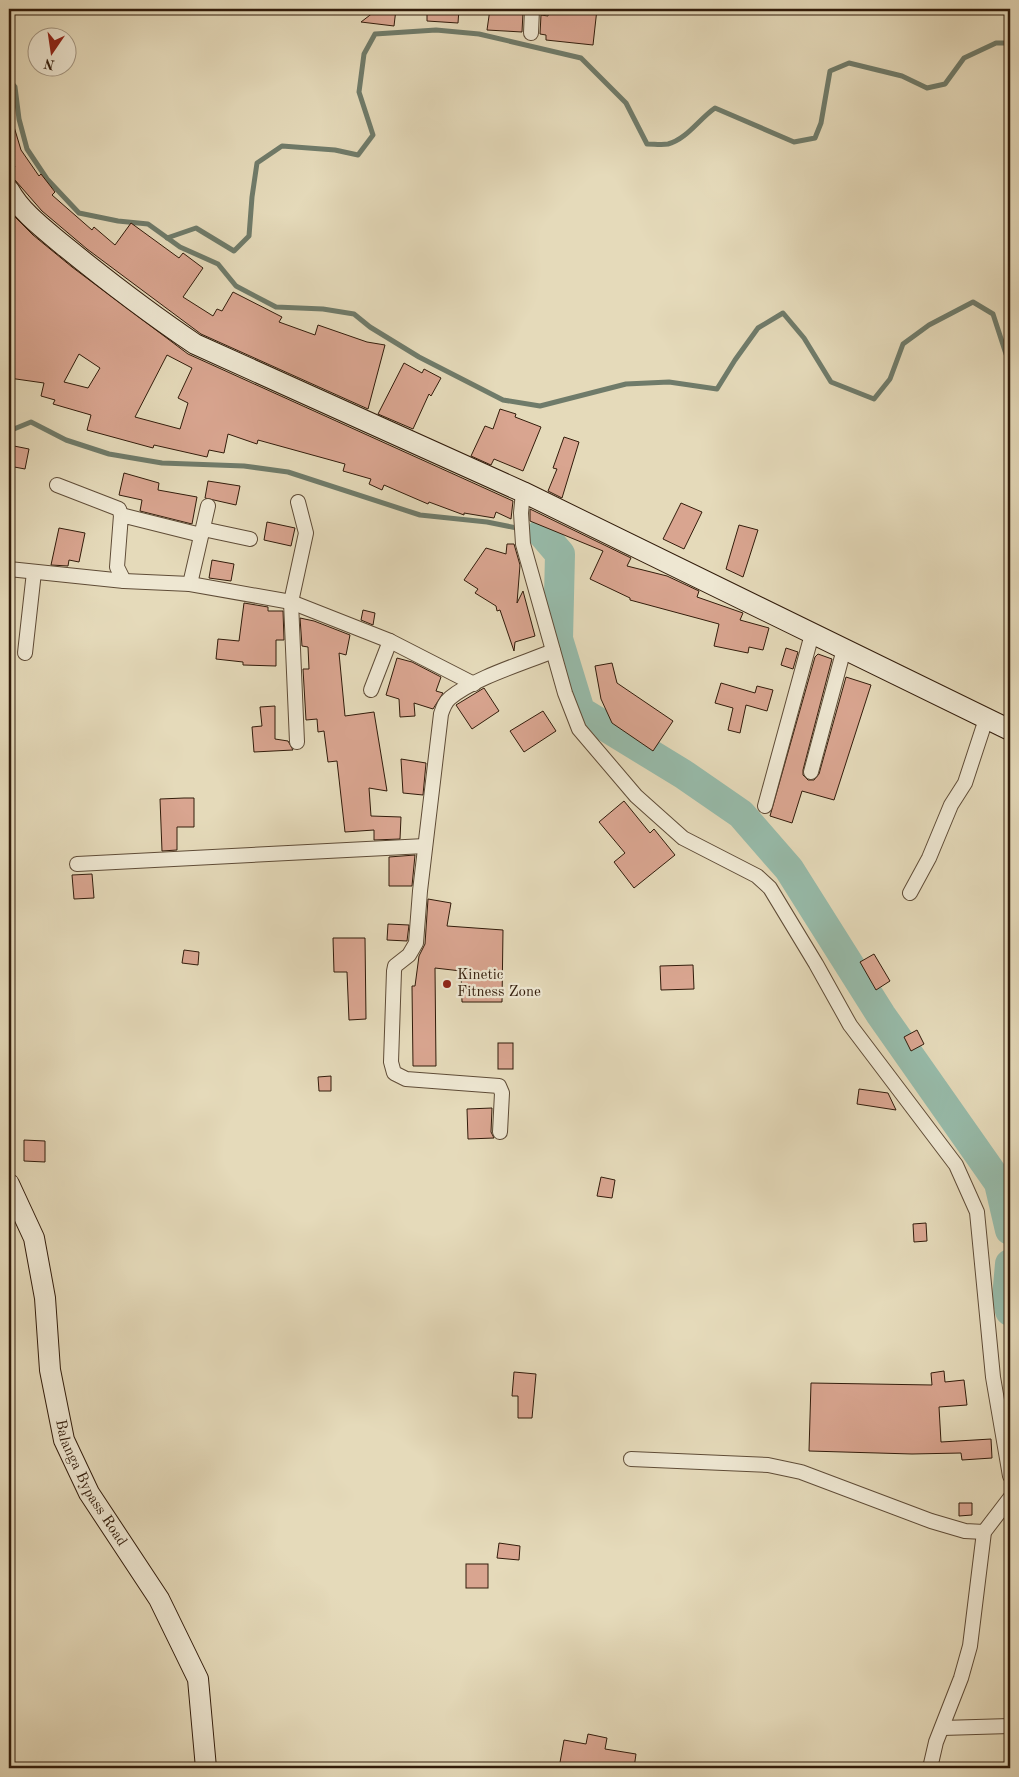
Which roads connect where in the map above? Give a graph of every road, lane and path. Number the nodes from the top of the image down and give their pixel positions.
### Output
1 (532, 9) edge
2 (531, 33) dead end
3 (9, 190) edge
4 (57, 485) dead end
5 (523, 492) junction
6 (298, 502) dead end
7 (208, 506) dead end
8 (121, 515) junction
9 (202, 532) junction
10 (250, 539) dead end
11 (9, 570) edge
12 (34, 572) junction
13 (124, 581) junction
14 (190, 584) junction
15 (291, 602) junction
16 (812, 634) junction
17 (390, 641) junction
18 (844, 649) junction
19 (553, 651) junction
20 (25, 653) dead end
21 (474, 684) junction
22 (371, 690) dead end
23 (986, 719) junction
24 (1010, 730) edge
25 (297, 742) dead end
26 (811, 772) dead end
27 (765, 806) dead end
28 (425, 846) junction
29 (76, 864) dead end
30 (910, 893) dead end
31 (500, 1132) dead end
32 (9, 1184) edge
33 (16, 1214) edge
34 (631, 1459) dead end
35 (1010, 1476) edge
36 (1010, 1498) edge
37 (984, 1532) junction
38 (1010, 1726) edge
39 (942, 1728) junction
40 (206, 1768) edge
41 (930, 1768) edge

1 - 2 street
3 - 5 street
4 - 8 street
5 - 16 street
5 - 19 street
6 - 15 street
7 - 9 street
8 - 9 street
8 - 13 street
9 - 10 street
9 - 14 street
11 - 12 street
12 - 13 street
12 - 20 street
13 - 14 street
14 - 15 street
15 - 17 street
15 - 25 street
16 - 18 street
16 - 27 street
17 - 21 street
17 - 22 street
18 - 23 street
18 - 26 street
19 - 21 street
19 - 35 street
21 - 28 street
23 - 24 street
23 - 30 street
28 - 29 street
28 - 31 street
32 - 33 street, Balanga Bypass Road
33 - 40 street, Balanga Bypass Road
34 - 37 street
36 - 37 street
37 - 39 street
38 - 39 street
39 - 41 street

